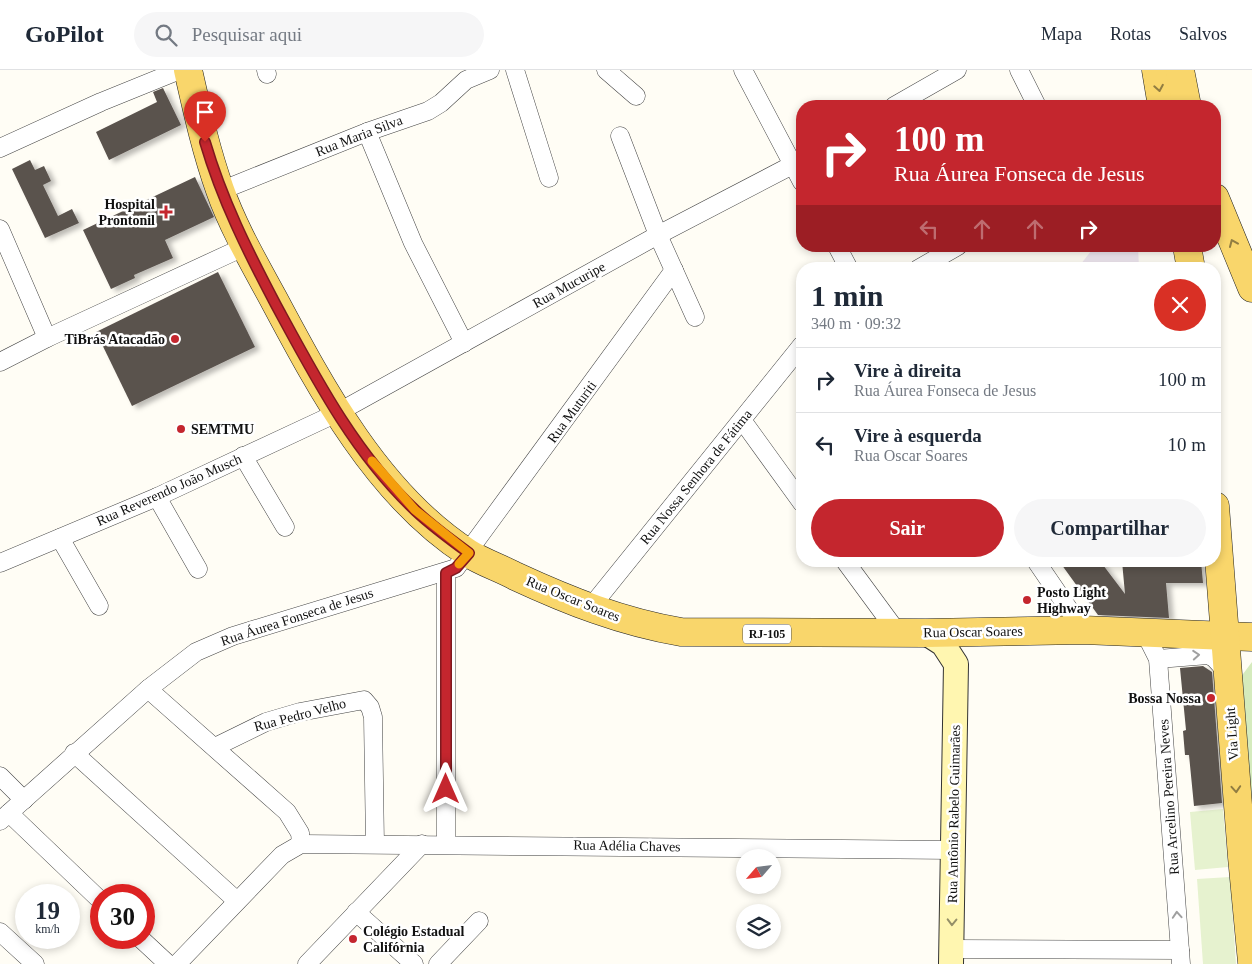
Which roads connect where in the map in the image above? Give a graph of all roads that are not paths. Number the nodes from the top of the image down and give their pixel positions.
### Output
1 (180, 70) edge
2 (188, 70) edge
3 (490, 70) edge
4 (515, 70) edge
5 (606, 70) edge
6 (742, 70) edge
7 (957, 70) edge
8 (1019, 70) edge
9 (1156, 70) edge
10 (1180, 70) edge
11 (636, 96) dead end
12 (904, 100) edge
13 (1034, 100) edge
14 (1161, 100) edge
15 (1186, 100) edge
16 (367, 132) junction
17 (620, 136) dead end
18 (0, 148) edge
19 (796, 159) edge
20 (796, 163) edge
21 (549, 178) dead end
22 (220, 191) junction
23 (1221, 213) edge
24 (0, 229) edge
25 (658, 235) junction
26 (246, 246) junction
27 (948, 252) edge
28 (930, 262) edge
29 (674, 270) junction
30 (1252, 288) edge
31 (695, 317) dead end
32 (46, 338) junction
33 (464, 343) junction
34 (796, 352) edge
35 (0, 362) edge
36 (337, 413) junction
37 (742, 420) junction
38 (243, 456) junction
39 (796, 495) edge
40 (158, 497) junction
41 (285, 527) dead end
42 (60, 538) junction
43 (469, 553) junction
44 (0, 563) edge
45 (849, 567) edge
46 (1040, 567) edge
47 (1219, 567) edge
48 (198, 569) dead end
49 (446, 573) junction
50 (1221, 596) junction
51 (99, 606) dead end
52 (590, 608) junction
53 (1083, 630) junction
54 (983, 631) junction
55 (898, 633) junction
56 (926, 633) junction
57 (1145, 633) junction
58 (1181, 634) junction
59 (1225, 636) junction
60 (1252, 637) edge
61 (1252, 649) edge
62 (1158, 659) junction
63 (956, 664) junction
64 (1227, 672) junction
65 (148, 689) junction
66 (215, 747) junction
67 (74, 753) junction
68 (0, 776) edge
69 (24, 800) junction
70 (4, 817) edge
71 (301, 844) junction
72 (375, 844) junction
73 (422, 844) junction
74 (446, 844) junction
75 (953, 850) junction
76 (90, 891) edge
77 (237, 901) junction
78 (356, 912) junction
79 (479, 921) dead end
80 (0, 932) edge
81 (152, 949) edge
82 (951, 956) edge
83 (1180, 957) edge
84 (1252, 962) edge
85 (35, 964) edge
86 (168, 964) edge
87 (177, 964) edge
88 (307, 964) edge
89 (414, 964) edge
90 (438, 964) edge

1 - 18 street
2 - 22 main road, Rua Oscar Soares / RJ-105
3 - 16 street, Rua Maria Silva
4 - 21 street
5 - 11 street
6 - 19 street
7 - 12 street
8 - 13 street
9 -> 14 main road
10 - 15 main road
16 - 22 street, Rua Maria Silva
16 - 33 street
17 - 25 street
20 - 25 street, Rua Mucuripe
22 - 26 main road, Rua Oscar Soares / RJ-105
30 -> 23 main road
24 - 32 street
25 - 29 street
25 - 33 street, Rua Mucuripe
26 - 32 street
26 - 36 main road, Rua Oscar Soares / RJ-105
27 - 28 street
29 - 31 street
29 - 43 street, Rua Muturiti
32 - 35 street
33 - 36 street, Rua Mucuripe
34 - 37 street, Rua Nossa Senhora de Fátima
36 - 38 street, Rua Reverendo João Musch
36 - 43 main road, Rua Oscar Soares / RJ-105
37 - 39 street
37 - 52 street, Rua Nossa Senhora de Fátima
38 - 40 street, Rua Reverendo João Musch
38 - 41 street
40 - 42 street, Rua Reverendo João Musch
40 - 48 street
42 - 44 street, Rua Reverendo João Musch
42 - 51 street
43 - 49 street, Rua Áurea Fonseca de Jesus
43 - 52 main road, Rua Oscar Soares / RJ-105
45 - 55 street
46 - 53 street
47 - 50 main road, Via Light
49 - 65 street, Rua Áurea Fonseca de Jesus
49 - 74 street
50 - 58 main road
50 - 59 main road, Via Light
52 - 55 main road, Rua Oscar Soares / RJ-105
53 - 54 main road, Rua Oscar Soares / RJ-105
53 - 57 main road, Rua Oscar Soares / RJ-105
54 - 56 main road, Rua Oscar Soares / RJ-105
54 - 63 main road
55 - 56 main road, Rua Oscar Soares / RJ-105
56 - 63 main road
57 - 58 main road, Rua Oscar Soares / RJ-105
57 - 62 street, Rua Arcelino Pereira Neves
58 - 59 main road, Rua Oscar Soares / RJ-105
59 - 60 main road, Rua Oscar Soares / RJ-105
59 - 64 main road, Via Light
61 - 64 main road
62 -> 64 street
83 -> 62 street, Rua Arcelino Pereira Neves
63 - 75 main road, Rua Antônio Rabelo Guimarães
64 -> 84 main road, Via Light
65 - 66 street
65 - 67 street, Rua Áurea Fonseca de Jesus
66 - 71 street
66 - 72 street, Rua Pedro Velho
67 - 69 street, Rua Áurea Fonseca de Jesus
67 - 77 street
68 - 69 street
69 - 70 street, Rua Áurea Fonseca de Jesus
70 - 76 street
71 - 72 street, Rua Adélia Chaves
71 - 77 street
72 - 73 street, Rua Adélia Chaves
73 - 74 street, Rua Adélia Chaves
73 - 78 street
74 - 75 street, Rua Adélia Chaves
75 -> 82 main road, Rua Antônio Rabelo Guimarães
77 - 87 street
78 - 88 street
78 - 89 street
79 - 90 street
80 - 85 street
81 - 86 street
82 - 83 street

